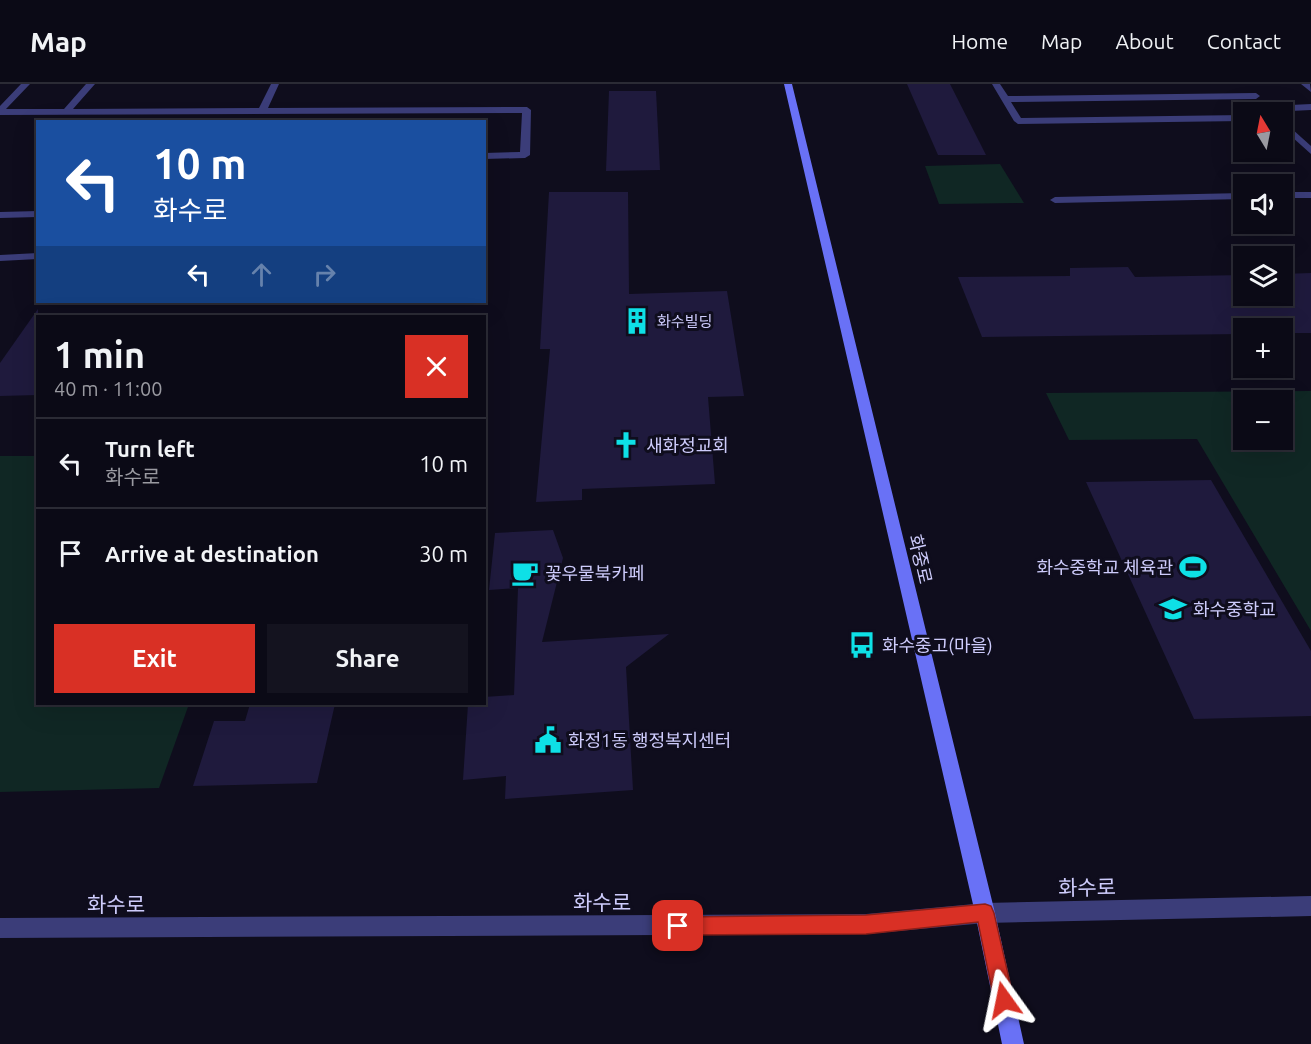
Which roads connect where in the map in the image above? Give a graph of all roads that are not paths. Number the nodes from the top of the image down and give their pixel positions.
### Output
1 (26, 84) edge
2 (91, 84) edge
3 (275, 84) edge
4 (789, 84) edge
5 (996, 84) edge
6 (1243, 84) edge
7 (1256, 96) junction
8 (1005, 99) junction
9 (1262, 102) edge
10 (1311, 107) edge
11 (1293, 109) edge
12 (0, 111) edge
13 (66, 111) junction
14 (262, 111) junction
15 (314, 111) junction
16 (1233, 118) edge
17 (310, 120) edge
18 (1293, 134) edge
19 (1311, 151) edge
20 (486, 156) edge
21 (1293, 195) edge
22 (1311, 195) edge
23 (1233, 196) edge
24 (1055, 200) dead end
25 (36, 214) edge
26 (0, 215) edge
27 (36, 256) edge
28 (0, 258) edge
29 (1311, 906) edge
30 (985, 913) junction
31 (0, 928) edge
32 (1013, 1044) edge

1 - 12 street
2 - 13 street
3 - 14 street
4 - 30 main road, 화중로
5 - 8 street
6 - 7 street
7 - 8 street
7 - 9 street
8 - 16 street
10 - 11 street
12 - 13 street
13 - 14 street
14 - 15 street
15 - 17 street
15 - 20 street
18 - 19 street
21 - 22 street
23 - 24 street
25 - 26 street
27 - 28 street
29 - 30 street, 화수로
30 - 31 street, 화수로
30 - 32 main road, 화중로

